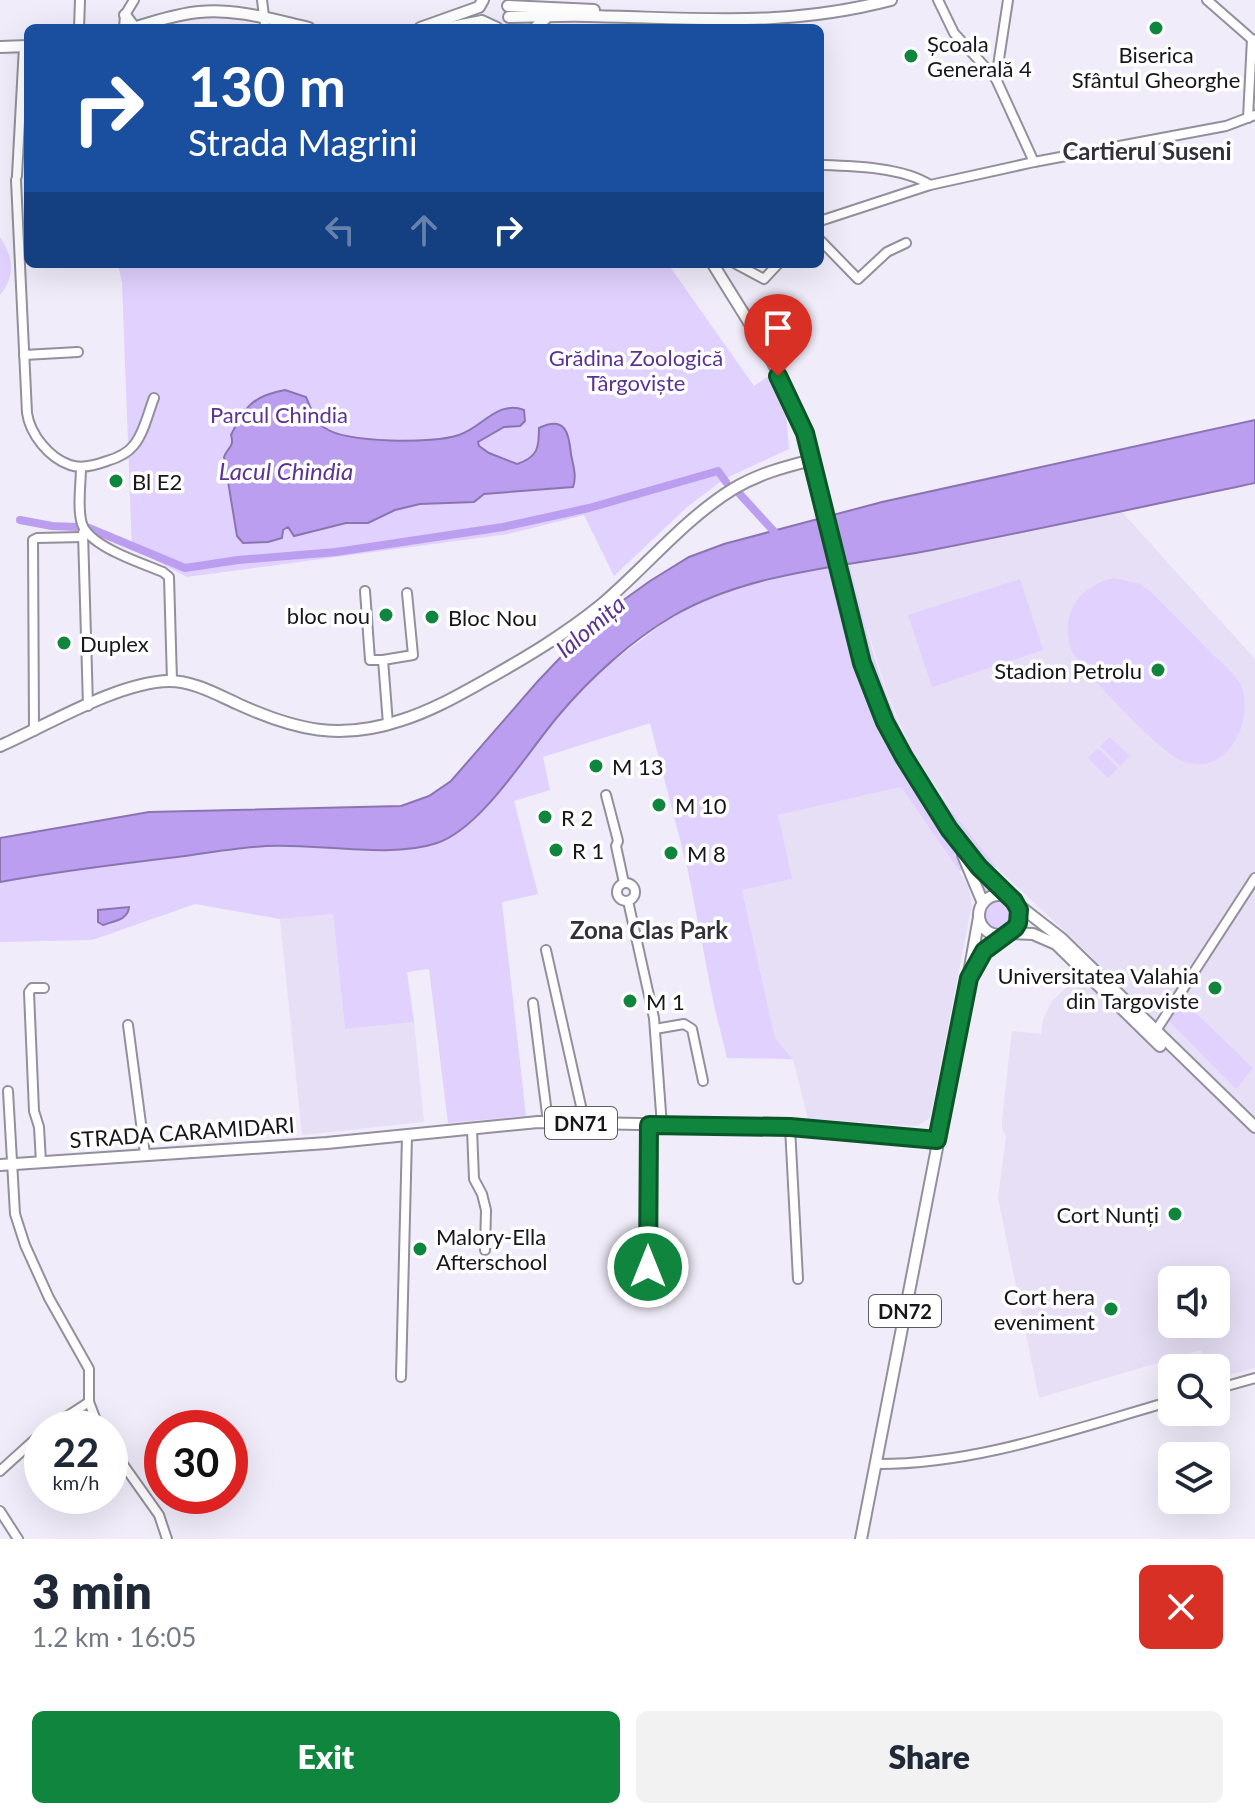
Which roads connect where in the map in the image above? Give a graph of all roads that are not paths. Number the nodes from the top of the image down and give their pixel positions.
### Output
1 (80, 0) edge
2 (134, 0) edge
3 (869, 0) edge
4 (891, 0) edge
5 (938, 0) edge
6 (1008, 0) edge
7 (1207, 0) edge
8 (262, 2) edge
9 (481, 3) edge
10 (508, 10) edge
11 (546, 12) junction
12 (125, 15) junction
13 (246, 15) junction
14 (265, 21) junction
15 (482, 21) junction
16 (79, 24) edge
17 (124, 24) edge
18 (131, 24) edge
19 (148, 24) edge
20 (170, 24) edge
21 (271, 24) edge
22 (284, 24) edge
23 (430, 24) edge
24 (467, 24) edge
25 (489, 24) edge
26 (538, 24) edge
27 (1254, 40) edge
28 (24, 49) edge
29 (0, 50) edge
30 (24, 75) edge
31 (996, 79) junction
32 (1252, 116) edge
33 (1034, 162) junction
34 (824, 165) edge
35 (930, 185) junction
36 (824, 220) edge
37 (906, 243) dead end
38 (824, 244) edge
39 (715, 268) edge
40 (743, 268) edge
41 (774, 268) edge
42 (78, 352) dead end
43 (24, 355) junction
44 (154, 398) dead end
45 (805, 433) junction
46 (812, 460) junction
47 (800, 463) junction
48 (81, 467) junction
49 (817, 477) junction
50 (82, 525) junction
51 (83, 537) junction
52 (365, 591) dead end
53 (407, 593) dead end
54 (383, 660) junction
55 (172, 681) junction
56 (88, 706) junction
57 (388, 724) junction
58 (34, 731) junction
59 (0, 746) edge
60 (606, 795) dead end
61 (949, 829) junction
62 (1255, 878) edge
63 (1014, 901) junction
64 (983, 903) junction
65 (979, 917) junction
66 (1008, 934) junction
67 (546, 950) dead end
68 (969, 978) junction
69 (44, 988) dead end
70 (533, 1003) dead end
71 (128, 1025) dead end
72 (655, 1029) junction
73 (1155, 1032) junction
74 (703, 1081) dead end
75 (8, 1091) dead end
76 (548, 1122) junction
77 (585, 1124) junction
78 (649, 1125) junction
79 (662, 1126) junction
80 (790, 1127) junction
81 (1255, 1127) edge
82 (472, 1129) junction
83 (1255, 1134) edge
84 (407, 1136) junction
85 (937, 1140) junction
86 (145, 1154) junction
87 (41, 1162) junction
88 (6, 1164) edge
89 (485, 1250) dead end
90 (648, 1267) dead end
91 (798, 1279) dead end
92 (401, 1377) dead end
93 (1255, 1378) edge
94 (1230, 1385) edge
95 (89, 1402) junction
96 (1158, 1405) edge
97 (77, 1410) edge
98 (92, 1410) edge
99 (24, 1449) edge
100 (875, 1464) junction
101 (0, 1471) edge
102 (128, 1471) edge
103 (0, 1511) edge
104 (18, 1539) edge
105 (167, 1539) edge
106 (861, 1539) edge

1 - 16 street
2 - 12 street
3 - 11 main road
4 - 11 main road
5 - 31 street
6 - 31 street
7 - 27 street
8 - 13 street
8 - 14 street
9 - 15 main road
9 - 23 main road
10 - 11 main road
11 - 26 main road
12 - 17 street
12 - 18 main road
13 - 14 main road
13 - 19 main road
14 - 20 main road
14 - 21 main road
14 - 22 main road
15 - 24 main road
15 - 25 main road
27 - 32 street
28 - 29 main road
30 - 43 street
31 - 33 street
32 - 33 street
33 - 35 street
34 - 35 street
35 - 36 street
37 - 38 street
39 - 45 main road
40 - 41 street
42 - 43 street
43 - 48 street
44 - 48 street
45 - 46 main road
45 - 47 main road
46 - 47 main road
46 - 49 main road
47 - 49 main road
47 - 57 main road
48 - 50 street
49 - 61 main road
50 - 51 street
50 - 55 street
51 - 56 street
51 - 58 street
52 - 54 street
53 - 54 street
54 - 57 street
55 - 56 main road
55 - 57 main road
56 - 58 main road
58 - 59 main road
60 - 72 street
61 - 63 main road
61 - 64 main road
62 - 73 street
63 - 64 main road
63 - 66 main road
63 - 73 main road
64 - 65 main road
65 - 66 main road
65 - 68 main road
66 - 68 main road
66 - 83 main road
67 - 77 street
68 - 85 main road
69 - 87 street
70 - 76 street
71 - 86 street
72 - 74 street
72 - 79 street
73 - 81 main road
75 - 88 street
76 - 77 main road, DN71
76 - 82 main road, DN71
77 - 78 main road, DN71
78 - 79 main road, DN71
78 - 90 street
79 - 80 main road, DN71
80 - 85 main road, DN71
80 - 91 street
82 - 84 main road, DN71
82 - 89 street
84 - 86 main road, STRADA CARAMIDARI / DN71
84 - 92 street
85 - 100 main road, DN72
86 - 87 main road, STRADA CARAMIDARI / DN71
87 - 88 main road, STRADA CARAMIDARI / DN71
88 - 95 street
93 - 94 street
95 - 97 street
95 - 98 street
96 - 100 street
99 - 101 street
100 - 106 main road, DN72
102 - 105 street
103 - 104 street

